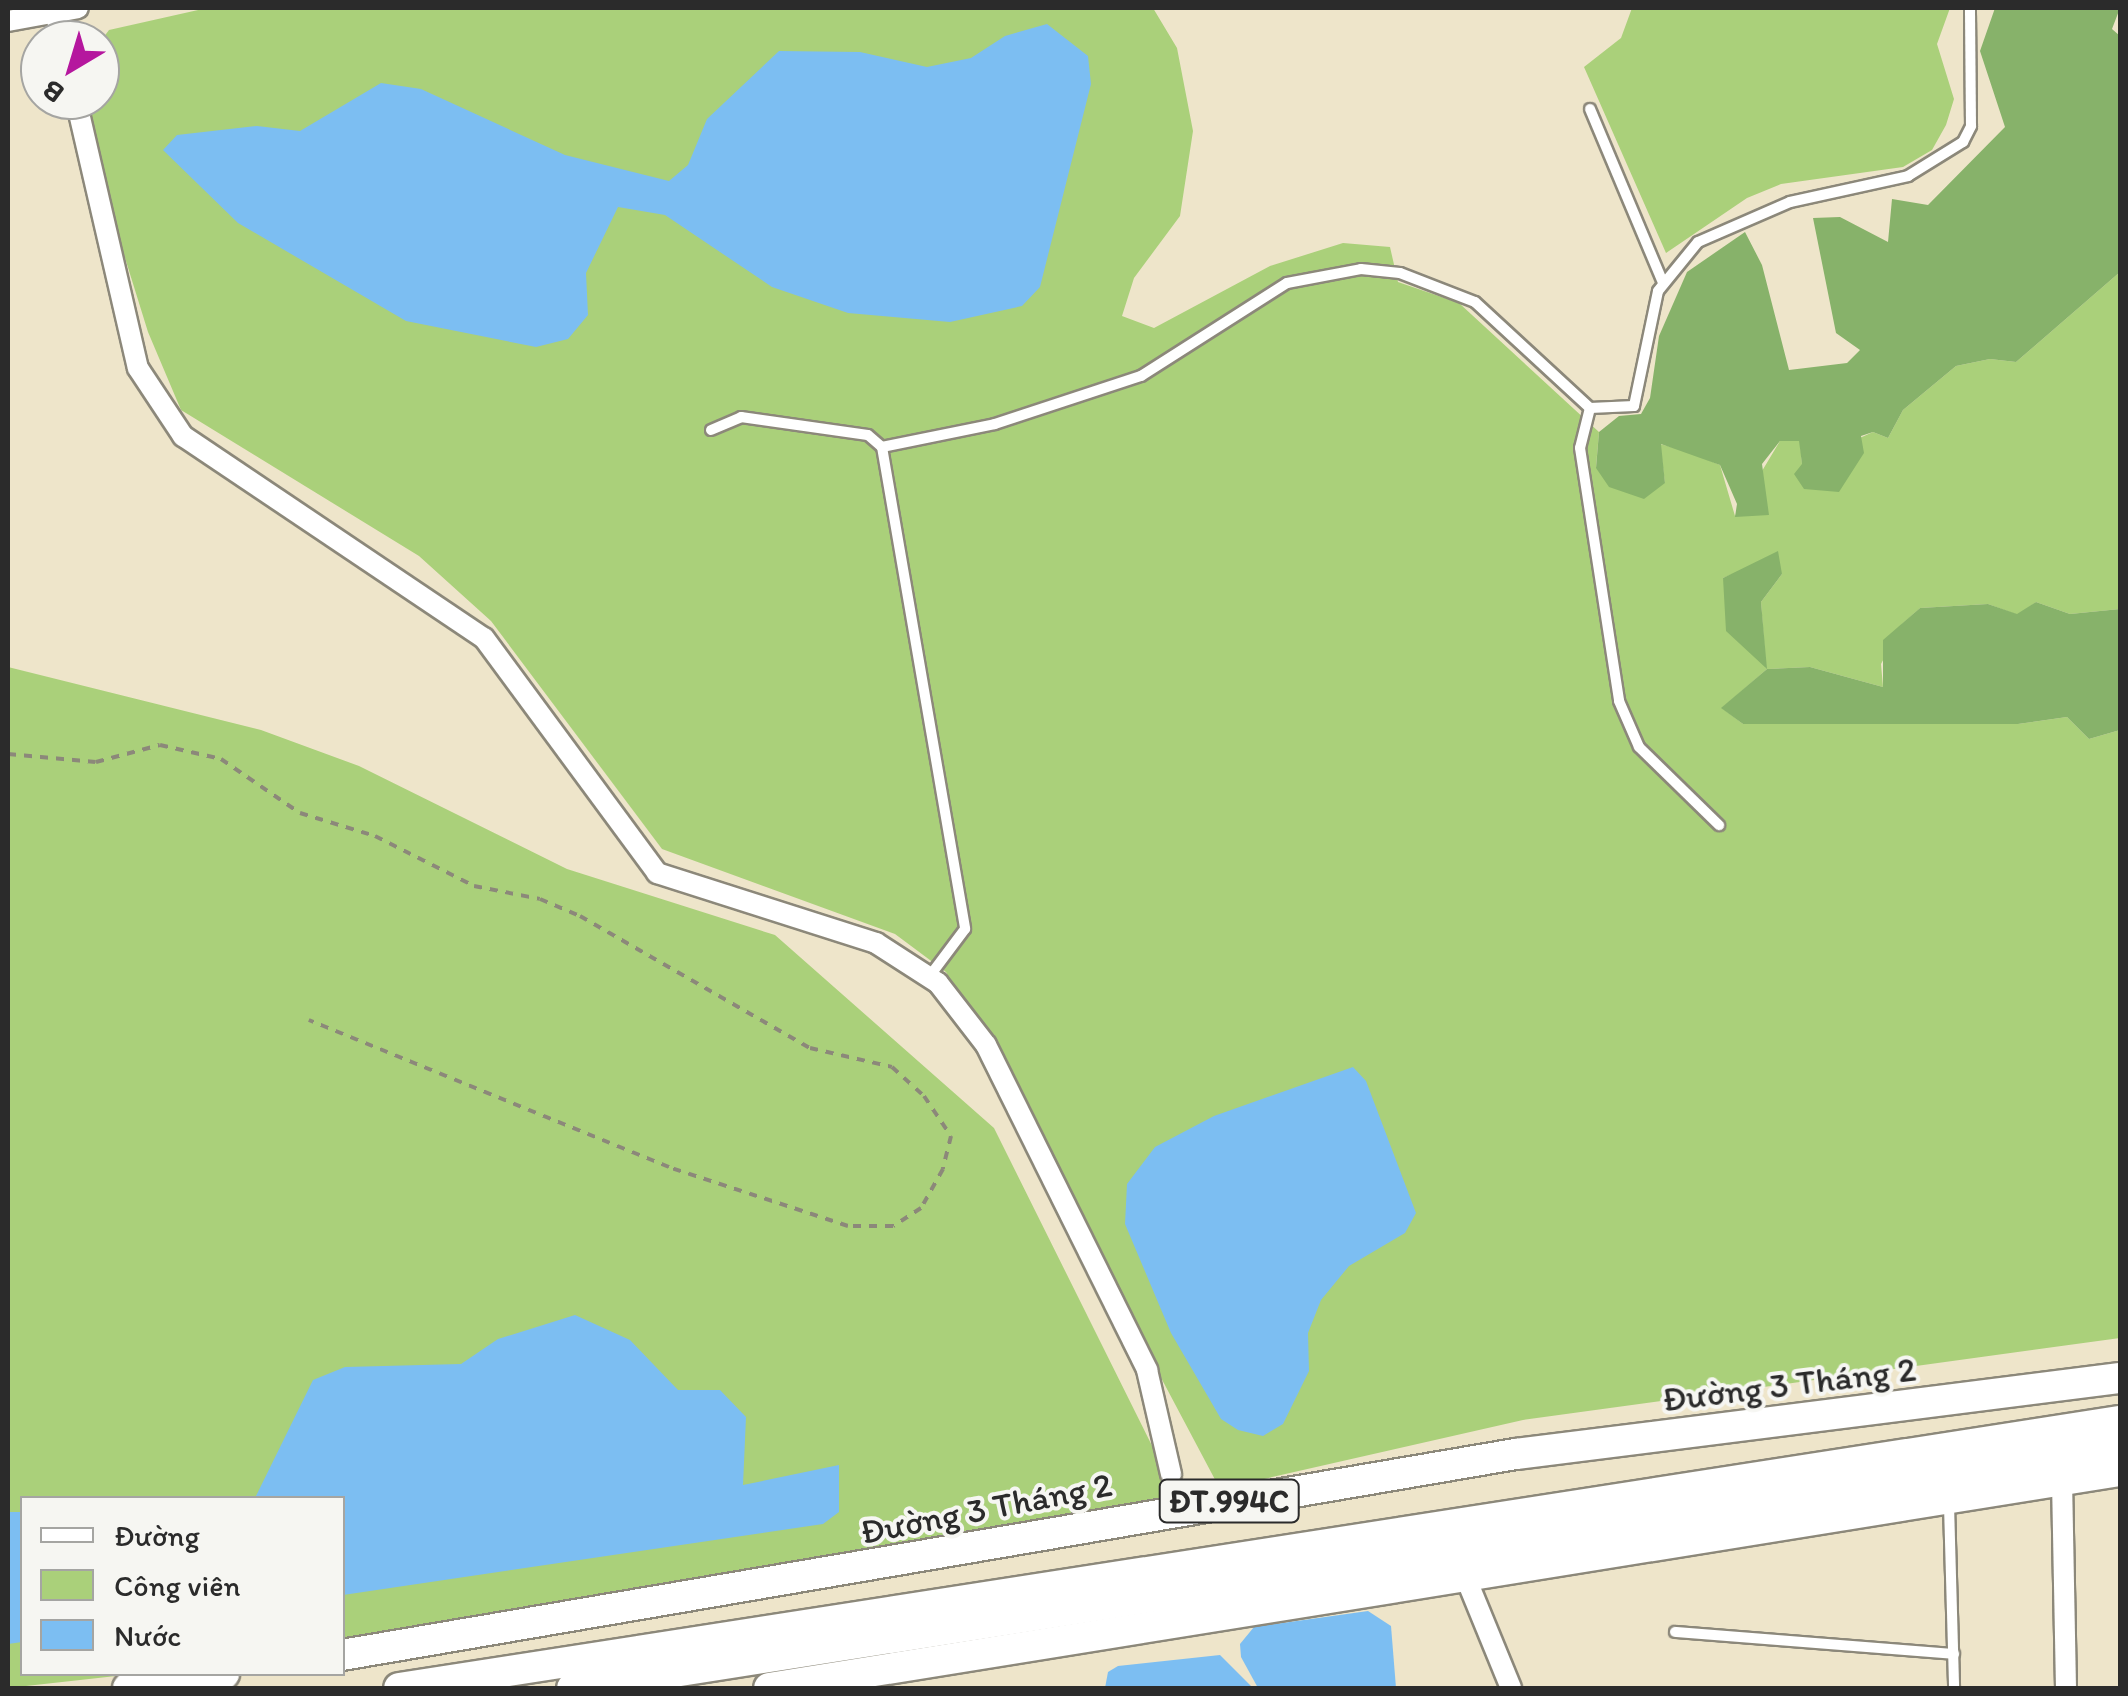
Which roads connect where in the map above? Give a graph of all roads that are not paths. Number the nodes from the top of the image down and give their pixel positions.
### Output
1 (78, 8) edge
2 (1970, 8) edge
3 (56, 12) junction
4 (58, 20) edge
5 (8, 21) edge
6 (1590, 109) dead end
7 (81, 120) edge
8 (1662, 283) junction
9 (1590, 408) junction
10 (712, 430) dead end
11 (882, 446) junction
12 (1719, 825) dead end
13 (929, 978) junction
14 (2120, 1378) edge
15 (2120, 1421) edge
16 (2120, 1445) edge
17 (2120, 1472) edge
18 (1171, 1474) dead end
19 (2062, 1480) junction
20 (1949, 1497) junction
21 (1460, 1544) junction
22 (1462, 1576) junction
23 (1675, 1632) dead end
24 (345, 1653) edge
25 (1954, 1654) junction
26 (210, 1676) edge
27 (128, 1688) edge
28 (400, 1688) edge
29 (572, 1688) edge
30 (769, 1688) edge
31 (1510, 1688) edge
32 (1954, 1688) edge
33 (2066, 1688) edge

1 - 3 street
2 - 8 lane
3 - 4 street
3 - 5 street
6 - 8 lane
7 - 13 street
8 - 9 lane
9 - 11 lane
9 - 12 lane
10 - 11 lane
11 - 13 lane
13 - 18 street
14 - 24 main road, Đường 3 Tháng 2 / ĐT.994C
15 - 28 main road, ĐT.994C
16 - 21 main road, ĐT.994C
17 - 19 main road
19 - 20 main road
19 - 33 street
20 - 22 main road
20 - 25 lane
21 - 22 street
21 - 29 main road, ĐT.994C
22 - 30 main road
22 - 31 street
23 - 25 lane
25 - 32 lane
26 - 27 main road

